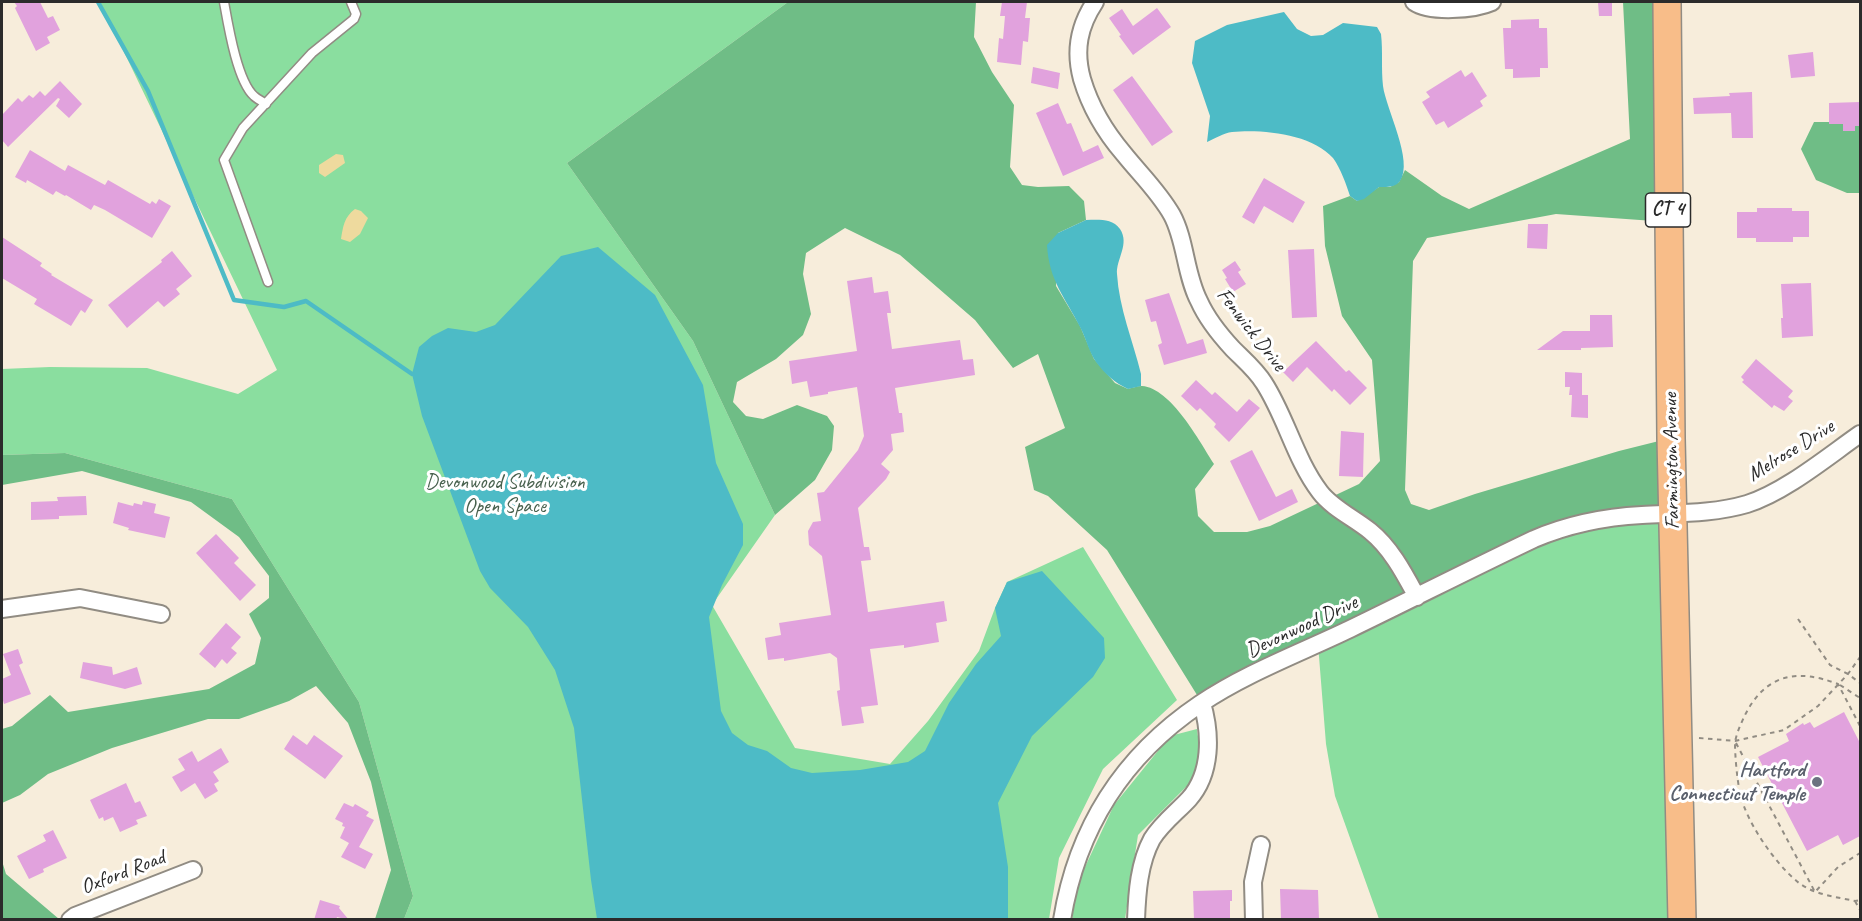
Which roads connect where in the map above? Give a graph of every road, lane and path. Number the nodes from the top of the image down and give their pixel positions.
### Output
1 (224, 2) edge
2 (351, 2) edge
3 (1095, 2) edge
4 (1414, 2) edge
5 (1492, 2) edge
6 (1667, 2) edge
7 (266, 104) junction
8 (268, 282) dead end
9 (1860, 434) edge
10 (1674, 515) junction
11 (1417, 597) junction
12 (2, 609) edge
13 (161, 614) dead end
14 (1798, 619) dead end
15 (1860, 657) edge
16 (1848, 674) junction
17 (1860, 683) edge
18 (1838, 684) junction
19 (1860, 698) edge
20 (1202, 703) junction
21 (1860, 726) edge
22 (1696, 738) dead end
23 (1735, 741) junction
24 (1261, 845) dead end
25 (1860, 853) edge
26 (193, 870) dead end
27 (1815, 892) junction
28 (1860, 900) edge
29 (1855, 901) junction
30 (1860, 910) edge
31 (70, 920) edge
32 (1062, 920) edge
33 (1136, 920) edge
34 (1254, 920) edge
35 (1682, 920) edge

1 - 7 lane
2 - 7 lane
3 - 11 street, Fenwick Drive
4 - 5 street
6 - 10 main road, Farmington Avenue / CT 4
7 - 8 lane
9 - 10 street, Melrose Drive
10 - 11 street, Devonwood Drive
10 - 35 main road, Farmington Avenue / CT 4
11 - 20 street, Devonwood Drive
12 - 13 street
14 - 16 path
15 - 16 path
16 - 17 path
16 - 18 path
18 - 19 path
18 - 21 path
18 - 23 path
18 - 23 path
20 - 32 street, Devonwood Drive
20 - 33 street
22 - 23 path
23 - 27 path
23 - 27 path
24 - 34 street
25 - 27 path
26 - 31 street, Oxford Road
27 - 29 path
28 - 29 path
29 - 30 path

